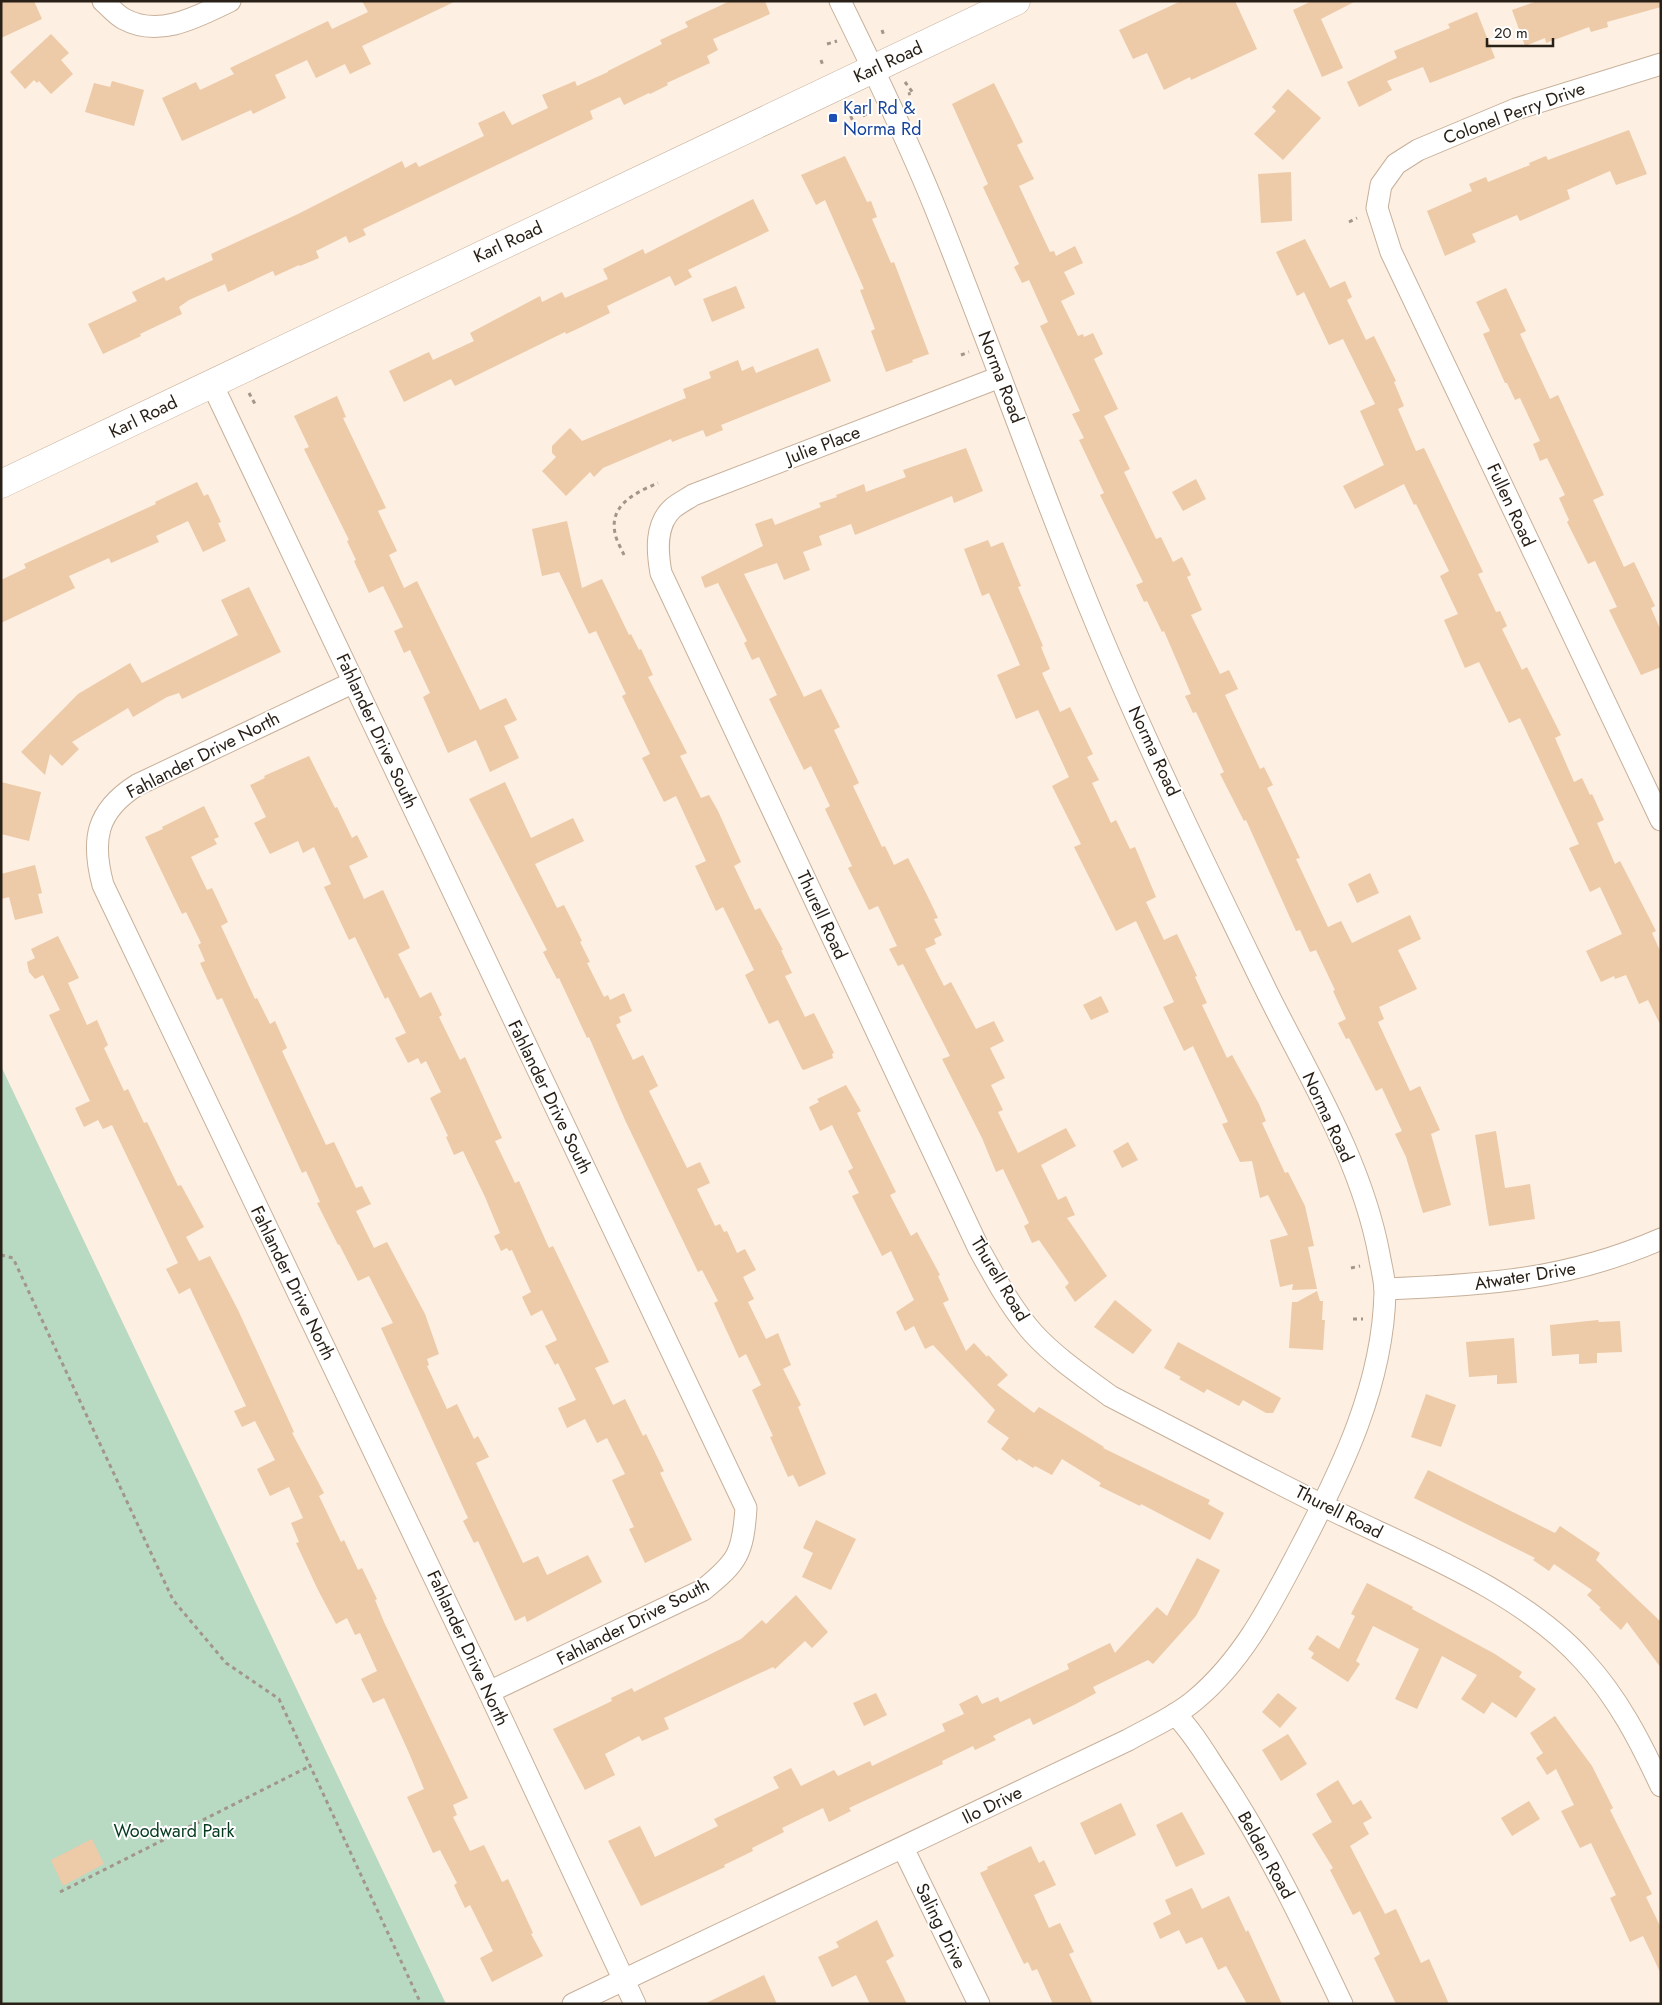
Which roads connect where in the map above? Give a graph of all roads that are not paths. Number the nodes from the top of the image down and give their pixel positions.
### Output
1 (103, 1) edge
2 (230, 1) edge
3 (840, 1) edge
4 (1016, 1) edge
5 (1661, 64) edge
6 (873, 69) junction
7 (1381, 185) joint
8 (1000, 377) junction
9 (212, 384) junction
10 (1, 484) edge
11 (660, 531) joint
12 (354, 682) junction
13 (1661, 820) edge
14 (1661, 1240) edge
15 (1385, 1289) junction
16 (1323, 1505) junction
17 (490, 1692) junction
18 (1175, 1714) junction
19 (1661, 1786) edge
20 (903, 1848) junction
21 (624, 1979) junction
22 (573, 2004) edge
23 (635, 2004) edge
24 (979, 2004) edge
25 (1342, 2004) edge

1 - 2 street
3 - 6 street, Norma Road
4 - 6 main road, Karl Road
5 - 7 street, Colonel Perry Drive
6 - 8 street, Norma Road
6 - 9 main road, Karl Road
7 - 13 street, Fullen Road
8 - 11 street, Julie Place
8 - 15 street, Norma Road
9 - 10 main road, Karl Road
9 - 12 street, Fahlander Drive South
11 - 16 street, Thurell Road
12 - 17 street, Fahlander Drive South
12 - 17 street, Fahlander Drive North
14 - 15 street, Atwater Drive
15 - 16 street, Norma Road
16 - 18 street, Ilo Drive
16 - 19 street, Thurell Road
17 - 21 street, Fahlander Drive North
18 - 20 street, Ilo Drive
18 - 25 street, Belden Road
20 - 21 street, Ilo Drive
20 - 24 street, Saling Drive
21 - 22 street, Ilo Drive
21 - 23 street, Fahlander Drive North

